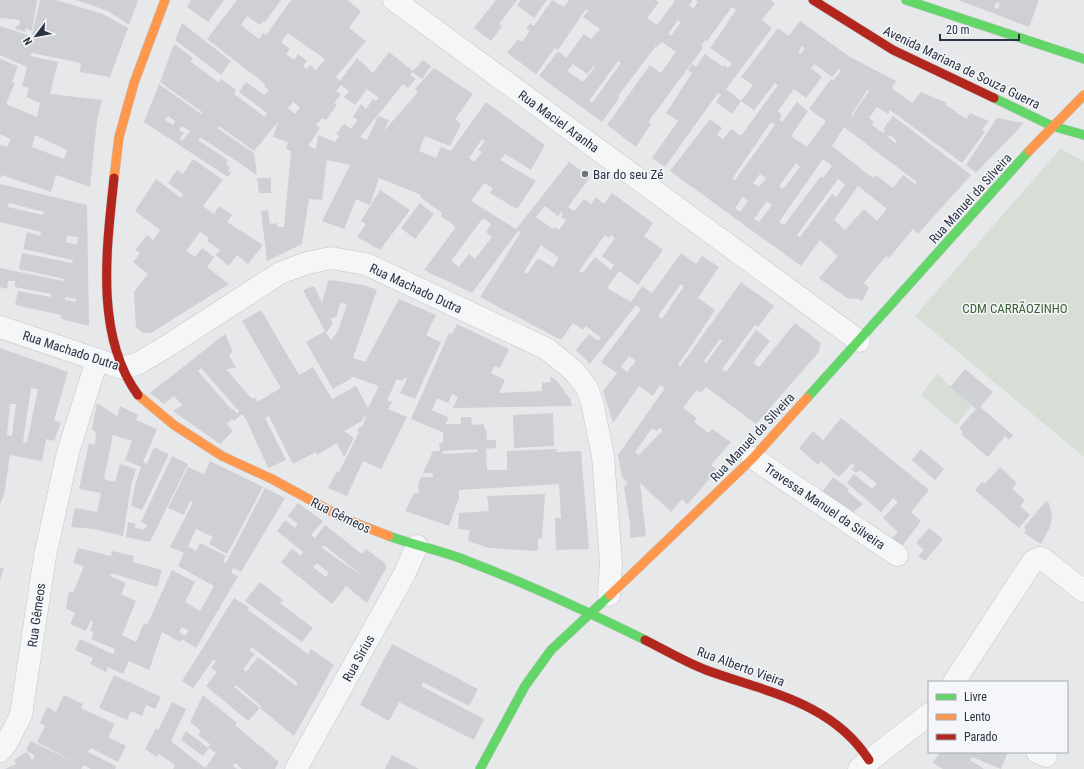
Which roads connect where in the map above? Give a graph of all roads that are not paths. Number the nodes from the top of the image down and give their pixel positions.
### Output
1 (165, 0) edge
2 (394, 0) edge
3 (813, 0) edge
4 (906, 0) edge
5 (1084, 59) edge
6 (1084, 95) edge
7 (1052, 126) junction
8 (1084, 135) edge
9 (0, 327) edge
10 (859, 341) junction
11 (97, 360) junction
12 (122, 368) junction
13 (753, 458) junction
14 (417, 546) junction
15 (897, 555) dead end
16 (1084, 591) edge
17 (609, 595) junction
18 (590, 614) junction
19 (955, 681) edge
20 (928, 715) edge
21 (0, 751) edge
22 (864, 764) edge
23 (296, 769) edge
24 (480, 769) edge

1 - 12 street, Rua Gêmeos
2 - 10 street, Rua Maciel Aranha
3 - 7 street, Avenida Mariana de Souza Guerra
4 - 5 street
6 - 7 street, Rua Manuel da Silveira
7 - 8 street, Avenida Mariana de Souza Guerra
7 - 10 street, Rua Manuel da Silveira
9 - 11 street, Rua Machado Dutra
10 - 13 street, Rua Manuel da Silveira
11 - 12 street, Rua Machado Dutra
11 - 21 street, Rua Gêmeos
12 - 14 street, Rua Gêmeos
12 - 17 street, Rua Machado Dutra
13 - 15 street, Travessa Manuel da Silveira
13 - 17 street, Rua Manuel da Silveira
14 - 18 street, Rua Gêmeos
14 - 23 street, Rua Sirius
16 - 19 street
17 - 18 street, Rua Manuel da Silveira
18 - 22 street, Rua Alberto Vieira
18 - 24 street, Rua Manuel da Silveira
20 - 22 street

